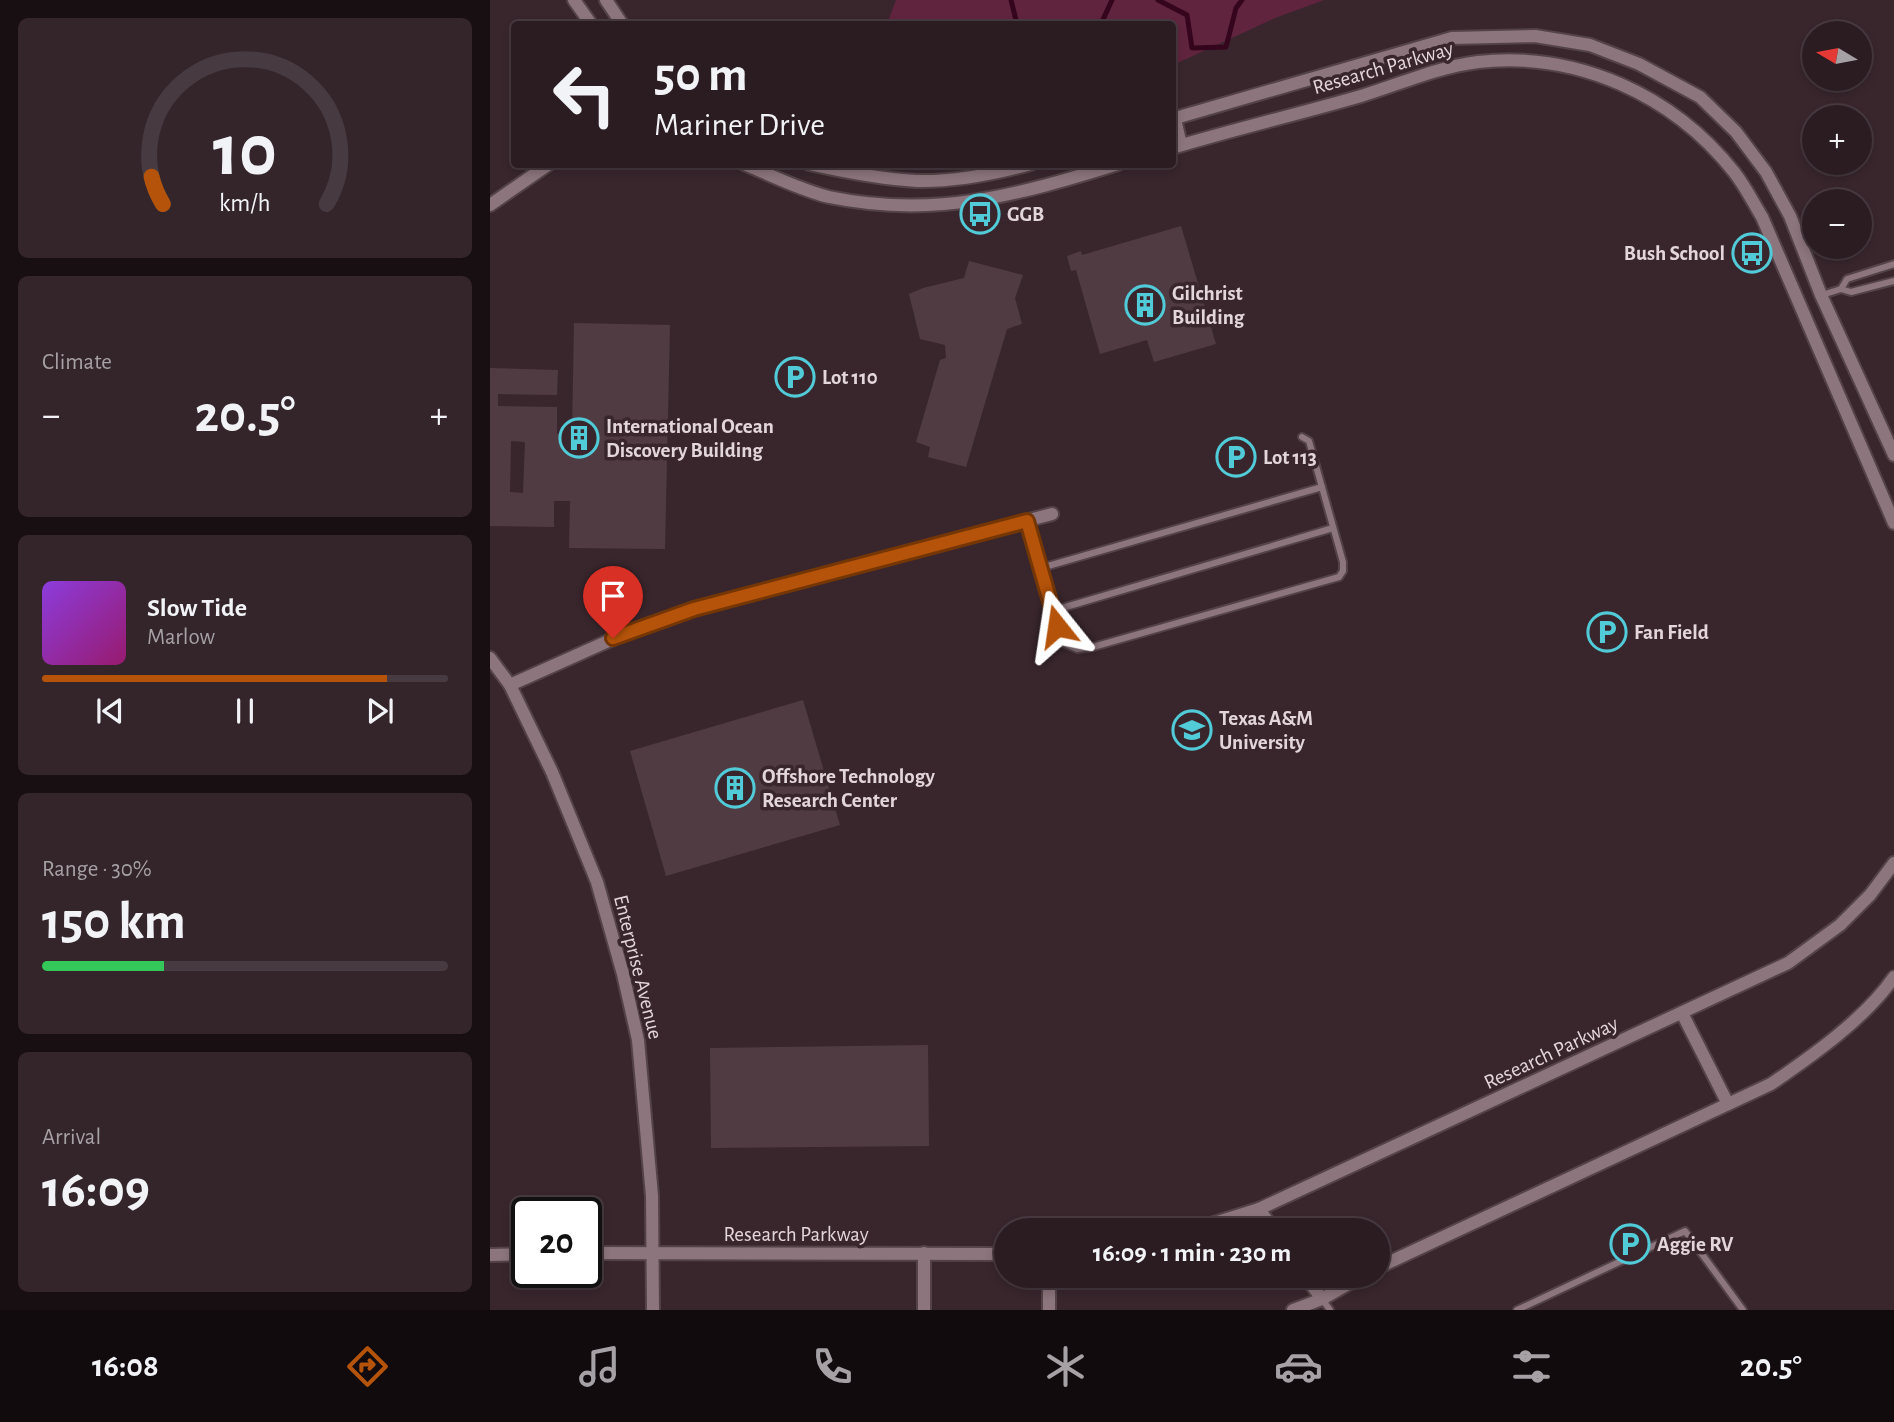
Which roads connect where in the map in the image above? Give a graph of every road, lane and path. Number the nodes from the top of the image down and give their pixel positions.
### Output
1 (574, 0) edge
2 (606, 0) edge
3 (589, 21) edge
4 (620, 21) edge
5 (1176, 118) edge
6 (1177, 147) edge
7 (543, 168) edge
8 (754, 168) edge
9 (827, 168) edge
10 (1013, 168) edge
11 (1105, 168) edge
12 (920, 181) junction
13 (490, 205) edge
14 (919, 205) junction
15 (1894, 264) edge
16 (1894, 281) edge
17 (1841, 289) junction
18 (1821, 295) junction
19 (1799, 302) junction
20 (1302, 437) dead end
21 (1894, 455) edge
22 (1322, 487) junction
23 (1052, 514) dead end
24 (1027, 521) junction
25 (1894, 523) edge
26 (1333, 528) junction
27 (1041, 568) junction
28 (1052, 611) junction
29 (490, 658) edge
30 (510, 685) junction
31 (1894, 863) edge
32 (1894, 977) edge
33 (1682, 1013) junction
34 (1728, 1104) junction
35 (1259, 1209) junction
36 (1230, 1218) edge
37 (1265, 1218) edge
38 (654, 1252) junction
39 (602, 1253) edge
40 (924, 1253) junction
41 (511, 1254) edge
42 (994, 1254) edge
43 (490, 1255) edge
44 (1390, 1262) edge
45 (1049, 1288) edge
46 (1314, 1288) edge
47 (1347, 1288) edge
48 (1326, 1305) edge
49 (653, 1310) edge
50 (924, 1310) edge
51 (1049, 1310) edge
52 (1293, 1310) edge
53 (1517, 1310) edge
54 (1743, 1310) edge

1 - 3 street
2 - 4 street
5 - 18 street, Research Parkway
6 - 19 street, Research Parkway
7 - 13 street
8 - 14 street
9 - 12 street
10 - 12 street
11 - 14 street
12 - 14 street
15 - 17 lane
16 - 17 lane
17 - 18 lane
18 - 19 street
18 - 21 street, Research Parkway
19 - 25 street, Research Parkway
20 - 22 lane
22 - 26 lane
22 - 27 lane
23 - 24 street
24 - 27 lane
24 - 30 street
26 - 28 lane
26 - 28 lane
27 - 28 lane
29 - 30 street, Enterprise Avenue
30 - 38 street, Enterprise Avenue
31 - 33 street, Research Parkway
32 - 34 street
33 - 34 street
33 - 35 street, Research Parkway
34 - 44 street
35 - 36 street, Research Parkway
35 - 37 street
38 - 39 street, Research Parkway
38 - 40 street, Research Parkway
38 - 49 street, Enterprise Avenue
40 - 42 street, Research Parkway
40 - 50 street
41 - 43 street
45 - 51 street
46 - 48 street
47 - 48 street
48 - 52 street
53 - 54 lane

